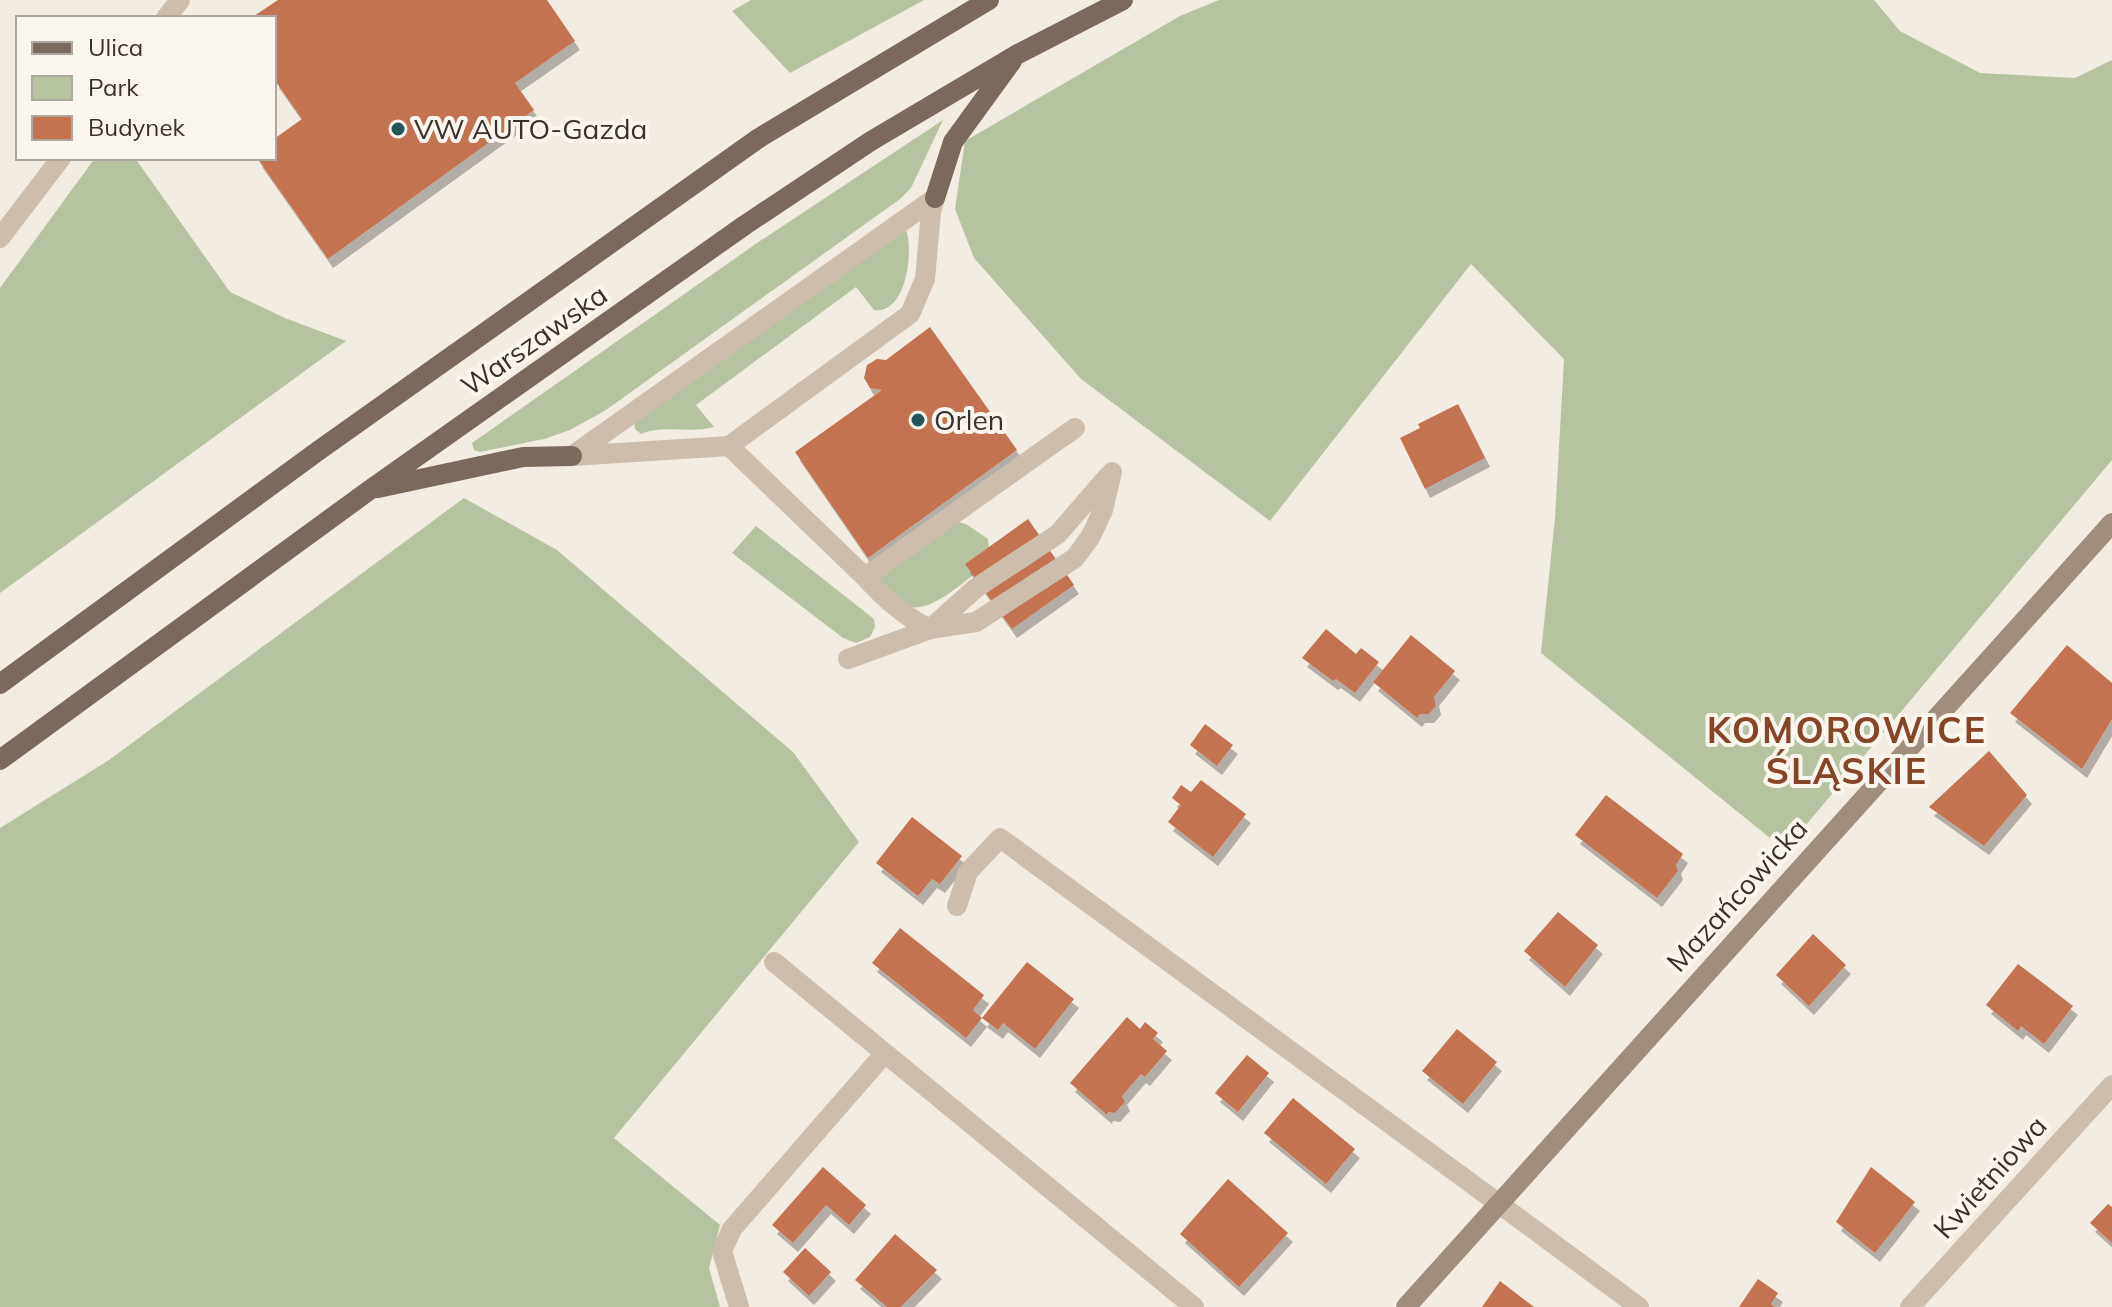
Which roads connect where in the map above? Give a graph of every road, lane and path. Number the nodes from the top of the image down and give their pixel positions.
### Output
1 (180, 0) edge
2 (989, 0) edge
3 (1123, 0) edge
4 (168, 16) edge
5 (1016, 55) junction
6 (59, 160) edge
7 (935, 198) junction
8 (0, 238) edge
9 (1075, 428) dead end
10 (729, 446) junction
11 (572, 456) junction
12 (371, 489) junction
13 (2112, 523) edge
14 (865, 577) junction
15 (930, 629) junction
16 (61, 639) junction
17 (848, 659) dead end
18 (0, 665) edge
19 (0, 684) edge
20 (0, 760) edge
21 (957, 906) dead end
22 (774, 962) dead end
23 (885, 1053) junction
24 (2112, 1085) edge
25 (1498, 1203) junction
26 (739, 1307) edge
27 (1194, 1307) edge
28 (1406, 1307) edge
29 (1639, 1307) edge
30 (1910, 1307) edge

1 - 4 street
2 - 16 main road, Warszawska
3 - 5 main road, Warszawska
5 - 7 main road
5 - 12 main road, Warszawska
6 - 8 street
7 - 10 street
7 - 11 street
9 - 14 street
10 - 11 street
10 - 14 street
11 - 12 main road
12 - 20 main road, Warszawska
13 - 25 street, Mazańcowicka
14 - 15 street
15 - 15 street
15 - 17 street
16 - 18 main road
16 - 19 main road, Warszawska
21 - 25 street
22 - 23 street
23 - 26 street
23 - 27 street
24 - 30 street, Kwietniowa
25 - 28 street, Mazańcowicka
25 - 29 street

